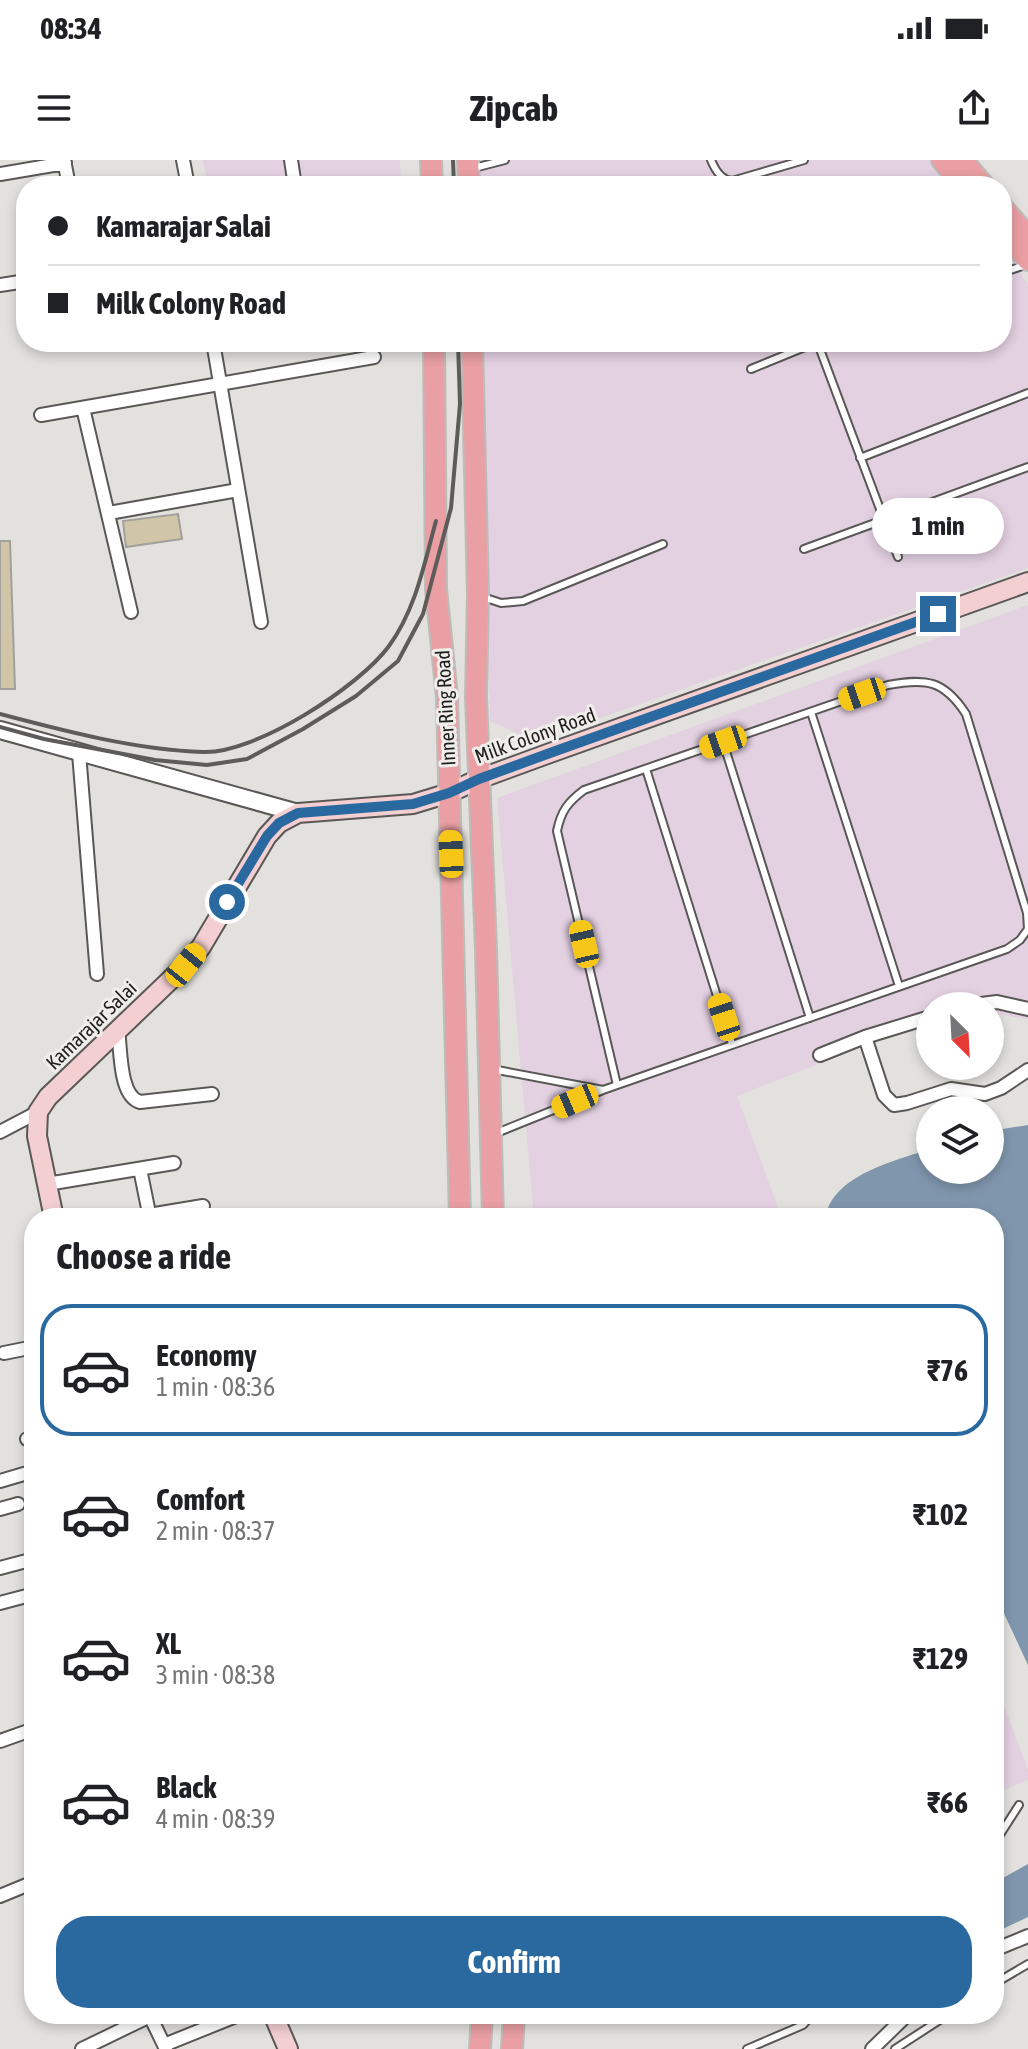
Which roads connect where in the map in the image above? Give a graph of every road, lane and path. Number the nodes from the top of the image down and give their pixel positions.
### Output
1 (505, 160) edge
2 (804, 160) edge
3 (942, 160) edge
4 (962, 160) edge
5 (64, 161) edge
6 (469, 172) edge
7 (0, 174) edge
8 (749, 176) edge
9 (956, 176) edge
10 (976, 176) edge
11 (1012, 219) edge
12 (1028, 237) edge
13 (1012, 243) edge
14 (1028, 262) edge
15 (214, 352) edge
16 (434, 352) edge
17 (472, 352) edge
18 (795, 352) edge
19 (822, 352) edge
20 (374, 357) dead end
21 (751, 369) dead end
22 (219, 385) junction
23 (1028, 393) edge
24 (83, 408) junction
25 (41, 415) dead end
26 (860, 458) junction
27 (1028, 467) edge
28 (238, 490) junction
29 (109, 513) junction
30 (883, 520) junction
31 (663, 544) dead end
32 (804, 549) dead end
33 (898, 557) dead end
34 (1028, 582) edge
35 (478, 595) junction
36 (131, 612) dead end
37 (261, 622) dead end
38 (811, 712) junction
39 (0, 730) edge
40 (723, 742) junction
41 (79, 753) junction
42 (646, 769) junction
43 (479, 779) junction
44 (449, 793) junction
45 (298, 813) junction
46 (97, 974) dead end
47 (899, 986) junction
48 (1004, 1004) edge
49 (1028, 1009) edge
50 (810, 1018) junction
51 (916, 1021) edge
52 (118, 1030) junction
53 (865, 1037) junction
54 (732, 1044) junction
55 (820, 1055) dead end
56 (490, 1068) junction
57 (1028, 1070) edge
58 (617, 1085) junction
59 (603, 1090) junction
60 (212, 1094) dead end
61 (38, 1112) junction
62 (0, 1132) edge
63 (491, 1136) junction
64 (174, 1163) dead end
65 (140, 1169) junction
66 (47, 1184) junction
67 (203, 1206) dead end
68 (52, 1208) edge
69 (148, 1208) edge
70 (193, 1208) edge
71 (460, 1208) edge
72 (493, 1208) edge
73 (24, 1349) edge
74 (4, 1353) dead end
75 (24, 1474) edge
76 (0, 1481) edge
77 (18, 1504) dead end
78 (0, 1509) edge
79 (24, 1562) edge
80 (0, 1568) edge
81 (24, 1597) edge
82 (0, 1603) edge
83 (24, 1733) edge
84 (0, 1741) edge
85 (1019, 1805) dead end
86 (1004, 1828) edge
87 (24, 1886) edge
88 (0, 1896) edge
89 (1028, 1936) edge
90 (1004, 1946) edge
91 (1028, 1964) edge
92 (1004, 1978) edge
93 (132, 2024) edge
94 (154, 2024) edge
95 (218, 2024) edge
96 (277, 2024) edge
97 (481, 2024) edge
98 (513, 2024) edge
99 (804, 2024) edge
100 (898, 2024) edge
101 (934, 2024) edge
102 (165, 2047) edge
103 (82, 2049) edge
104 (288, 2049) edge
105 (480, 2049) edge
106 (512, 2049) edge
107 (747, 2049) edge
108 (872, 2049) edge
109 (895, 2049) edge

1 - 6 lane
2 - 8 lane
3 - 9 main road
4 - 10 main road
5 - 7 street
11 - 12 main road
13 - 14 main road
15 - 22 street
16 - 44 main road, Inner Ring Road
17 - 35 main road, Inner Ring Road
18 - 21 lane
19 - 26 lane
20 - 22 street
22 - 24 street
22 - 28 street
23 - 26 lane
24 - 25 street
24 - 29 street
26 - 30 lane
27 - 30 lane
28 - 29 street
28 - 37 street
29 - 36 street
30 - 32 lane
30 - 33 lane
31 - 35 lane
34 - 43 main road, Milk Colony Road
35 - 43 main road, Inner Ring Road
38 - 40 lane
38 - 47 lane
38 - 47 lane
39 - 41 street, Milk Colony Road
40 - 42 lane
40 - 50 lane
41 - 45 street, Milk Colony Road
41 - 46 street
42 - 54 lane
42 - 58 lane
43 - 44 main road, Milk Colony Road
43 - 56 main road, Inner Ring Road
44 - 45 main road, Milk Colony Road
44 - 71 main road, Inner Ring Road
45 - 52 main road, Kamarajar Salai
47 - 50 lane
48 - 49 street
50 - 54 lane
51 - 53 street
52 - 60 street
52 - 61 main road, Kamarajar Salai
53 - 55 street
53 - 57 street
54 - 58 lane
56 - 59 lane
56 - 63 main road, Inner Ring Road
58 - 59 lane
59 - 63 lane
61 - 62 street
61 - 66 main road
63 - 72 main road, Inner Ring Road
64 - 65 street
65 - 66 street
65 - 69 street
66 - 68 main road
67 - 70 street
73 - 74 street
75 - 76 street
77 - 78 street
79 - 80 street
81 - 82 street
83 - 84 street
85 - 86 lane
87 - 88 street
89 - 90 street
91 - 92 lane
93 - 103 street
94 - 102 street
95 - 102 street
96 - 104 main road
97 - 105 main road
98 - 106 main road
99 - 107 lane
100 - 108 street
101 - 109 lane

